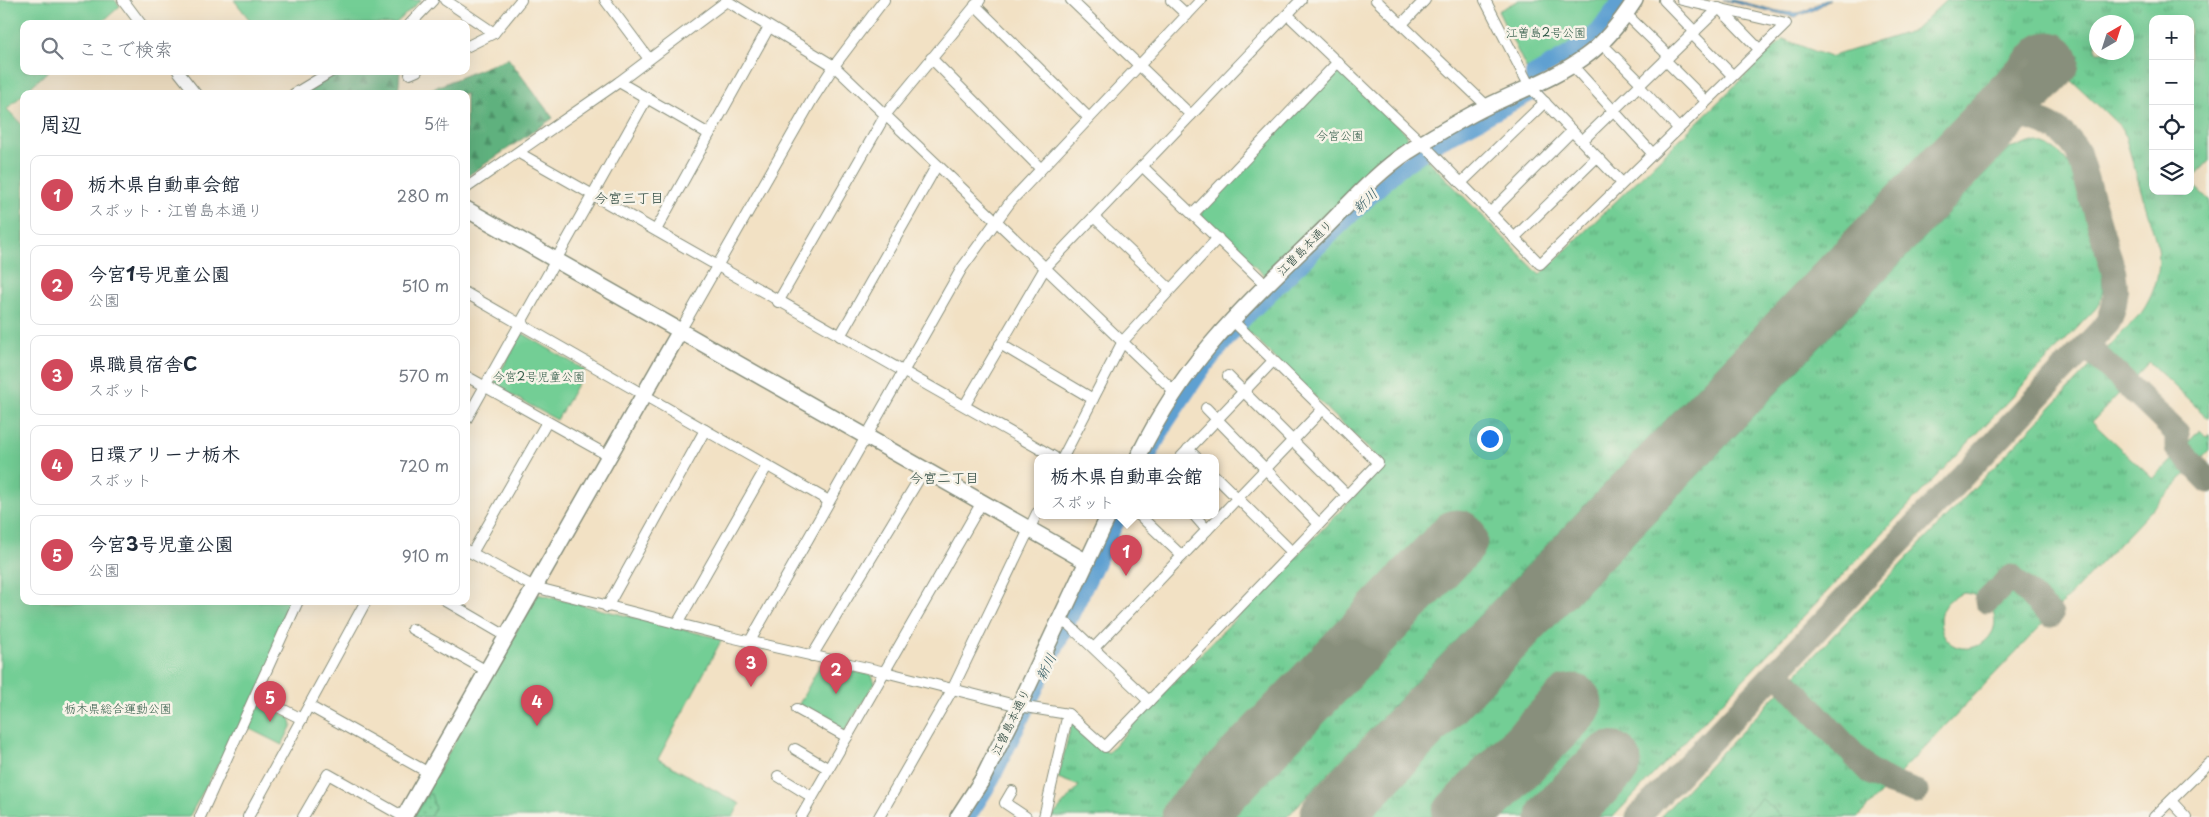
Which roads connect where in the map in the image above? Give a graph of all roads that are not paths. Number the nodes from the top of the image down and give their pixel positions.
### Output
1 (123, 0) edge
2 (433, 0) edge
3 (444, 0) edge
4 (521, 0) edge
5 (605, 0) edge
6 (727, 0) edge
7 (884, 0) edge
8 (1071, 0) edge
9 (1171, 0) edge
10 (1201, 0) edge
11 (1301, 0) edge
12 (1376, 0) edge
13 (1425, 0) edge
14 (1485, 0) edge
15 (1636, 0) edge
16 (1664, 0) edge
17 (1682, 0) edge
18 (977, 3) edge
19 (1719, 8) junction
20 (1626, 14) junction
21 (1187, 15) junction
22 (1288, 15) junction
23 (139, 20) edge
24 (414, 20) edge
25 (1402, 24) junction
26 (769, 27) junction
27 (494, 33) junction
28 (1693, 33) junction
29 (1601, 43) junction
30 (470, 44) edge
31 (1759, 49) junction
32 (931, 58) junction
33 (1667, 58) junction
34 (649, 59) junction
35 (1338, 62) junction
36 (1139, 65) junction
37 (1572, 65) junction
38 (834, 66) junction
39 (1732, 74) junction
40 (181, 75) edge
41 (325, 75) edge
42 (619, 82) junction
43 (1640, 85) junction
44 (1530, 87) junction
45 (193, 90) edge
46 (301, 90) edge
47 (648, 98) junction
48 (1706, 101) junction
49 (1545, 102) junction
50 (1487, 106) junction
51 (1612, 111) junction
52 (886, 114) junction
53 (1191, 115) junction
54 (1089, 118) junction
55 (1678, 128) junction
56 (1572, 131) junction
57 (709, 134) junction
58 (1582, 141) junction
59 (1422, 143) junction
60 (519, 153) junction
61 (1652, 153) junction
62 (1597, 156) junction
63 (937, 164) junction
64 (1142, 166) junction
65 (1041, 169) junction
66 (1461, 183) junction
67 (1622, 183) junction
68 (470, 185) edge
69 (593, 195) junction
70 (470, 211) edge
71 (1490, 213) junction
72 (1193, 214) junction
73 (1094, 217) junction
74 (996, 219) junction
75 (656, 230) junction
76 (1218, 238) junction
77 (1514, 238) junction
78 (557, 261) junction
79 (716, 267) junction
80 (1045, 268) junction
81 (1267, 286) junction
82 (1170, 289) junction
83 (470, 295) edge
84 (778, 302) junction
85 (1233, 320) junction
86 (520, 324) junction
87 (680, 331) junction
88 (840, 336) junction
89 (1123, 341) junction
90 (1000, 344) junction
91 (1273, 361) junction
92 (903, 371) junction
93 (1228, 376) dead end
94 (470, 378) edge
95 (485, 387) junction
96 (1244, 391) junction
97 (1175, 392) junction
98 (644, 395) junction
99 (1093, 399) junction
100 (965, 405) junction
101 (1206, 408) dead end
102 (1322, 410) junction
103 (470, 413) edge
104 (1217, 420) junction
105 (547, 422) junction
106 (705, 430) junction
107 (866, 435) junction
108 (1293, 440) junction
109 (1184, 453) edge
110 (1049, 454) edge
111 (1065, 454) edge
112 (1140, 454) edge
113 (609, 456) junction
114 (767, 466) junction
115 (925, 469) junction
116 (1266, 469) junction
117 (1219, 480) edge
118 (1347, 495) junction
119 (1237, 499) junction
120 (829, 501) junction
121 (982, 502) junction
122 (1219, 518) edge
123 (1034, 519) edge
124 (1107, 519) edge
125 (1143, 519) edge
126 (1197, 519) edge
127 (1218, 519) edge
128 (1319, 524) junction
129 (1030, 529) junction
130 (1207, 530) junction
131 (470, 549) edge
132 (470, 552) edge
133 (1292, 552) junction
134 (1182, 556) junction
135 (1087, 562) junction
136 (534, 587) junction
137 (296, 605) edge
138 (364, 605) edge
139 (453, 605) edge
140 (607, 606) junction
141 (1059, 621) junction
142 (677, 624) junction
143 (412, 629) dead end
144 (506, 636) junction
145 (750, 641) junction
146 (1094, 648) junction
147 (812, 656) junction
148 (486, 671) junction
149 (885, 672) junction
150 (952, 690) junction
151 (256, 696) junction
152 (1149, 701) junction
153 (309, 706) junction
154 (1019, 706) junction
155 (797, 709) dead end
156 (1068, 714) junction
157 (302, 719) junction
158 (847, 737) junction
159 (794, 749) dead end
160 (2209, 763) edge
161 (829, 769) junction
162 (430, 773) junction
163 (778, 776) dead end
164 (1012, 791) dead end
165 (812, 797) junction
166 (2171, 801) junction
167 (200, 817) edge
168 (248, 817) edge
169 (303, 817) edge
170 (404, 817) edge
171 (801, 817) edge
172 (879, 817) edge
173 (958, 817) edge
174 (1026, 817) edge
175 (1044, 817) edge
176 (2154, 817) edge
177 (2186, 817) edge

1 - 23 street
2 - 24 street
3 - 27 street
4 - 27 street
5 - 34 street
6 - 26 street
6 - 34 street
7 - 38 street
8 - 36 street
9 - 21 street
10 - 21 street
11 - 22 street
12 - 25 street
13 - 25 street
14 - 44 street
15 - 20 street, 江曽島本通り
16 - 28 street
17 - 19 street
18 - 32 street
18 - 54 street
19 - 28 street
19 - 31 street
19 - 31 street
20 - 29 street, 江曽島本通り
20 - 33 street
21 - 36 street
22 - 35 street
22 - 53 street
25 - 50 street
26 - 38 street
26 - 57 street
27 - 30 street
28 - 33 street
28 - 39 street
29 - 37 street, 江曽島本通り
29 - 43 street
31 - 39 street
32 - 52 street
32 - 65 street
33 - 43 street
33 - 48 street
34 - 42 street
35 - 59 street
35 - 72 street
36 - 53 street
36 - 54 street
37 - 44 street, 江曽島本通り
37 - 51 street
38 - 52 street
38 - 79 street
39 - 48 street
40 - 45 street
41 - 46 street
42 - 47 street
42 - 60 street
43 - 51 street
43 - 55 street
44 - 49 street
44 - 50 street, 江曽島本通り
47 - 57 street
47 - 69 street
48 - 55 street
49 - 56 street
49 - 66 street
50 - 59 street, 江曽島本通り
51 - 58 street
51 - 61 street
52 - 63 street
52 - 84 street
53 - 64 street
54 - 65 street
55 - 61 street
56 - 58 street
56 - 71 street
57 - 75 street
58 - 62 street
59 - 66 street
59 - 81 street, 江曽島本通り
60 - 68 street
60 - 69 street
61 - 67 street
62 - 67 street
62 - 77 street
63 - 74 street
63 - 88 street
64 - 72 street
64 - 73 street
65 - 74 street
66 - 71 street
67 - 77 street
69 - 75 street
69 - 78 street
70 - 78 street
71 - 77 street
72 - 76 street
73 - 80 street
73 - 82 street
74 - 80 street
74 - 92 street
75 - 79 street
76 - 81 street
76 - 82 street
78 - 86 street
78 - 87 street
79 - 84 street
79 - 87 street
80 - 89 street
80 - 90 street
81 - 85 street, 江曽島本通り
82 - 89 street
83 - 86 street
84 - 88 street
85 - 91 street
85 - 97 street, 江曽島本通り
86 - 95 street
86 - 98 street
87 - 98 street
87 - 107 street
88 - 92 street
89 - 97 street
89 - 99 street
90 - 99 street
90 - 100 street
91 - 96 street
91 - 102 street
92 - 100 street
92 - 107 street
93 - 96 street
94 - 95 street
95 - 103 street
95 - 105 street
96 - 104 street
96 - 108 street
97 - 112 street, 江曽島本通り
98 - 106 street
98 - 113 street
99 - 111 street
100 - 110 street
101 - 104 street
102 - 108 street
102 - 118 street
104 - 109 street
104 - 116 street
105 - 113 street
105 - 131 street
106 - 114 street
106 - 140 street
107 - 115 street
107 - 120 street
108 - 116 street
108 - 118 street
113 - 136 street
114 - 120 street
114 - 142 street
115 - 121 street
115 - 147 street
116 - 119 street
116 - 128 street
117 - 119 street
118 - 128 street
119 - 122 street
119 - 133 street
120 - 145 street
121 - 129 street
121 - 149 street
123 - 129 street
124 - 135 street, 江曽島本通り
125 - 134 street
126 - 130 street
127 - 130 street
128 - 133 street
129 - 135 street
129 - 150 street
130 - 134 street
132 - 136 street
133 - 152 street
134 - 146 street
135 - 141 street, 江曽島本通り
136 - 140 street
136 - 144 street
137 - 151 street
138 - 153 street
139 - 144 street
140 - 142 street
141 - 146 street
141 - 154 street, 江曽島本通り
142 - 145 street
143 - 148 street
144 - 148 street
145 - 147 street
146 - 152 street
147 - 149 street
148 - 162 street
149 - 150 street
149 - 158 street
150 - 154 street
150 - 172 street
151 - 157 street
151 - 167 street
152 - 156 street
153 - 157 street
153 - 162 street
154 - 156 street
154 - 173 street, 江曽島本通り
155 - 158 street
156 - 175 street
157 - 168 street
158 - 161 street
159 - 161 street
160 - 166 street
161 - 165 street
162 - 170 street
163 - 165 street
164 - 174 street
165 - 171 street
166 - 176 street
166 - 177 street
169 - 170 street

